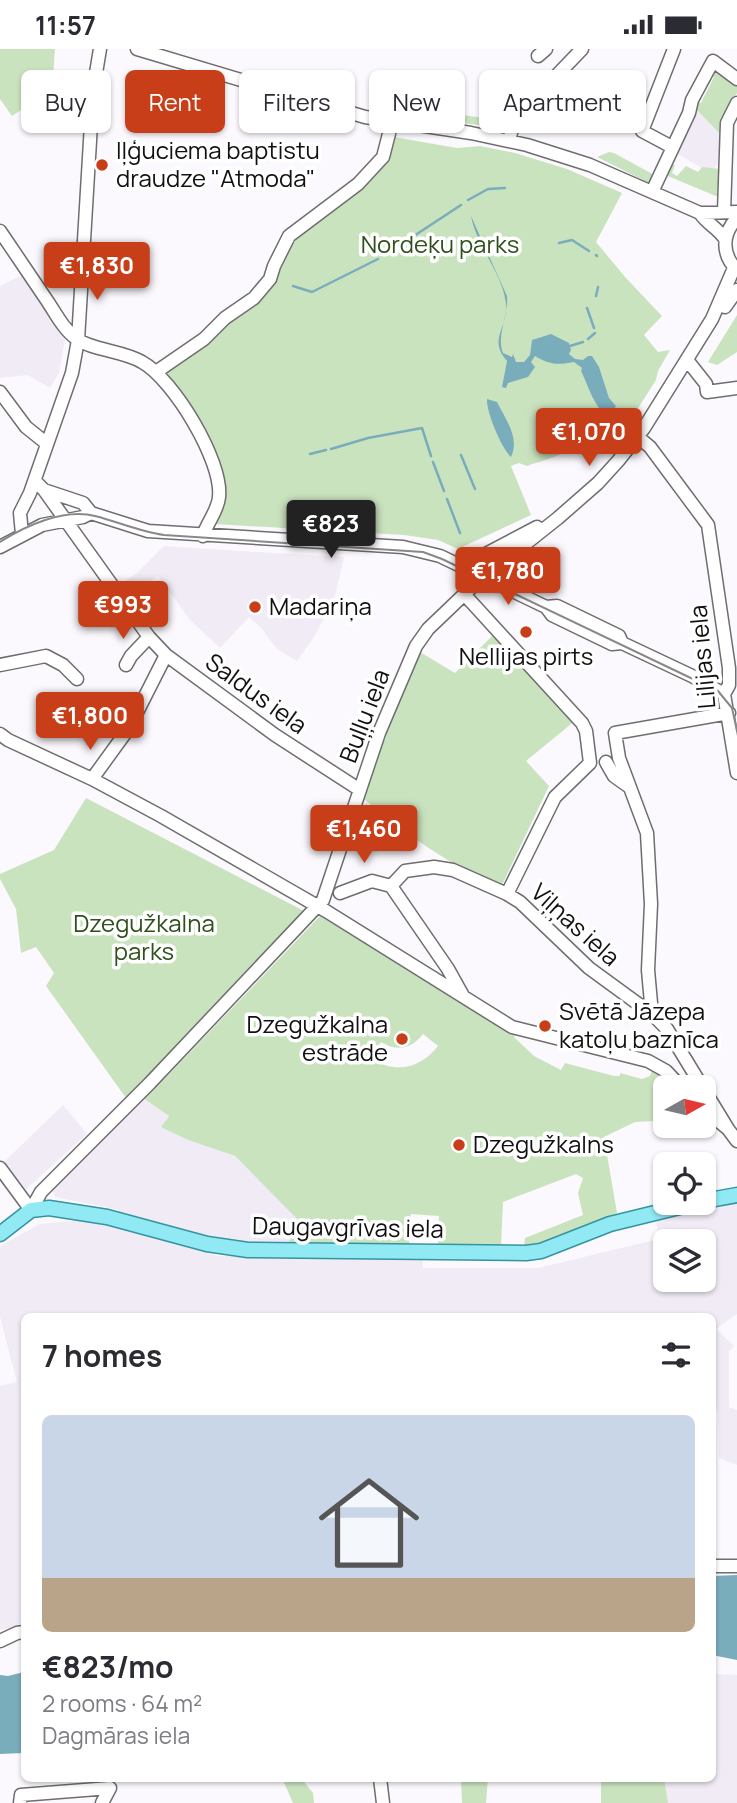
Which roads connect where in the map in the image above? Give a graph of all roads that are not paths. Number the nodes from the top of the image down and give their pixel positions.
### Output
1 (100, 49) edge
2 (136, 49) edge
3 (582, 49) edge
4 (674, 49) edge
5 (737, 79) edge
6 (737, 103) edge
7 (369, 117) edge
8 (389, 133) edge
9 (464, 133) edge
10 (509, 140) junction
11 (672, 147) junction
12 (652, 193) junction
13 (700, 213) junction
14 (732, 214) edge
15 (0, 231) edge
16 (725, 239) junction
17 (736, 269) edge
18 (737, 289) edge
19 (712, 319) junction
20 (78, 340) junction
21 (687, 360) junction
22 (156, 372) junction
23 (737, 388) edge
24 (0, 392) edge
25 (638, 437) junction
26 (46, 443) junction
27 (39, 486) junction
28 (91, 513) junction
29 (558, 518) junction
30 (63, 520) junction
31 (22, 534) junction
32 (203, 536) junction
33 (0, 547) edge
34 (463, 566) junction
35 (484, 577) junction
36 (464, 594) junction
37 (149, 637) junction
38 (731, 645) edge
39 (166, 655) junction
40 (0, 664) edge
41 (126, 665) dead end
42 (77, 679) dead end
43 (724, 694) junction
44 (729, 713) junction
45 (0, 734) edge
46 (612, 760) junction
47 (590, 763) junction
48 (737, 773) edge
49 (92, 779) junction
50 (359, 790) junction
51 (391, 886) junction
52 (340, 893) dead end
53 (507, 894) junction
54 (317, 906) junction
55 (464, 999) junction
56 (652, 1014) junction
57 (670, 1075) edge
58 (716, 1119) edge
59 (728, 1129) junction
60 (737, 1141) edge
61 (0, 1168) edge
62 (737, 1195) edge
63 (716, 1199) edge
64 (31, 1210) junction
65 (653, 1214) edge
66 (0, 1234) edge
67 (716, 1566) edge
68 (737, 1566) edge
69 (21, 1632) edge
70 (0, 1641) edge
71 (380, 1782) edge
72 (21, 1799) edge
73 (102, 1803) edge
74 (383, 1803) edge

1 - 20 street
2 - 7 street
3 - 10 street
4 - 11 street
5 - 11 street
6 - 14 street
8 - 22 street
9 - 10 street
10 - 12 street
11 - 12 street
12 - 13 street
13 - 14 street
13 - 16 street
14 - 16 street
15 - 20 street
16 - 17 street
17 - 19 street, Buļļu iela
18 - 19 street, Buļļu iela
19 - 21 street, Buļļu iela
20 - 22 street
20 - 26 street
21 - 23 street
21 - 25 street, Buļļu iela
22 - 32 street
24 - 26 street
25 - 29 street, Buļļu iela
25 - 38 street, Lilijas iela
26 - 27 street
27 - 28 street
27 - 30 street, Saldus iela
27 - 31 street
28 - 30 street
28 - 32 street
29 - 34 street
29 - 35 street, Buļļu iela
30 - 31 street
30 - 37 street, Saldus iela
31 - 33 street
32 - 34 street
34 - 35 street
35 - 36 street, Buļļu iela
35 - 43 street
36 - 47 street
36 - 50 street, Buļļu iela
37 - 39 street, Saldus iela
37 - 41 street
38 - 43 street, Lilijas iela
39 - 49 street
39 - 50 street, Saldus iela
40 - 42 street
43 - 44 street, Lilijas iela
44 - 46 street
44 - 48 street, Lilijas iela
45 - 49 street
46 - 47 street
46 - 56 street
47 - 53 street
49 - 54 street
50 - 54 street, Buļļu iela
51 - 52 street
51 - 53 street, Viļņas iela
51 - 55 street
53 - 56 street, Viļņas iela
54 - 55 street
54 - 64 street, Buļļu iela
55 - 57 street
56 - 59 street, Viļņas iela
58 - 59 street
59 - 60 street
61 - 64 street
62 - 63 main road, Daugavgrīvas iela
64 - 65 main road, Daugavgrīvas iela
64 - 66 main road
67 - 68 street
69 - 70 street
71 - 74 street
72 - 73 street

